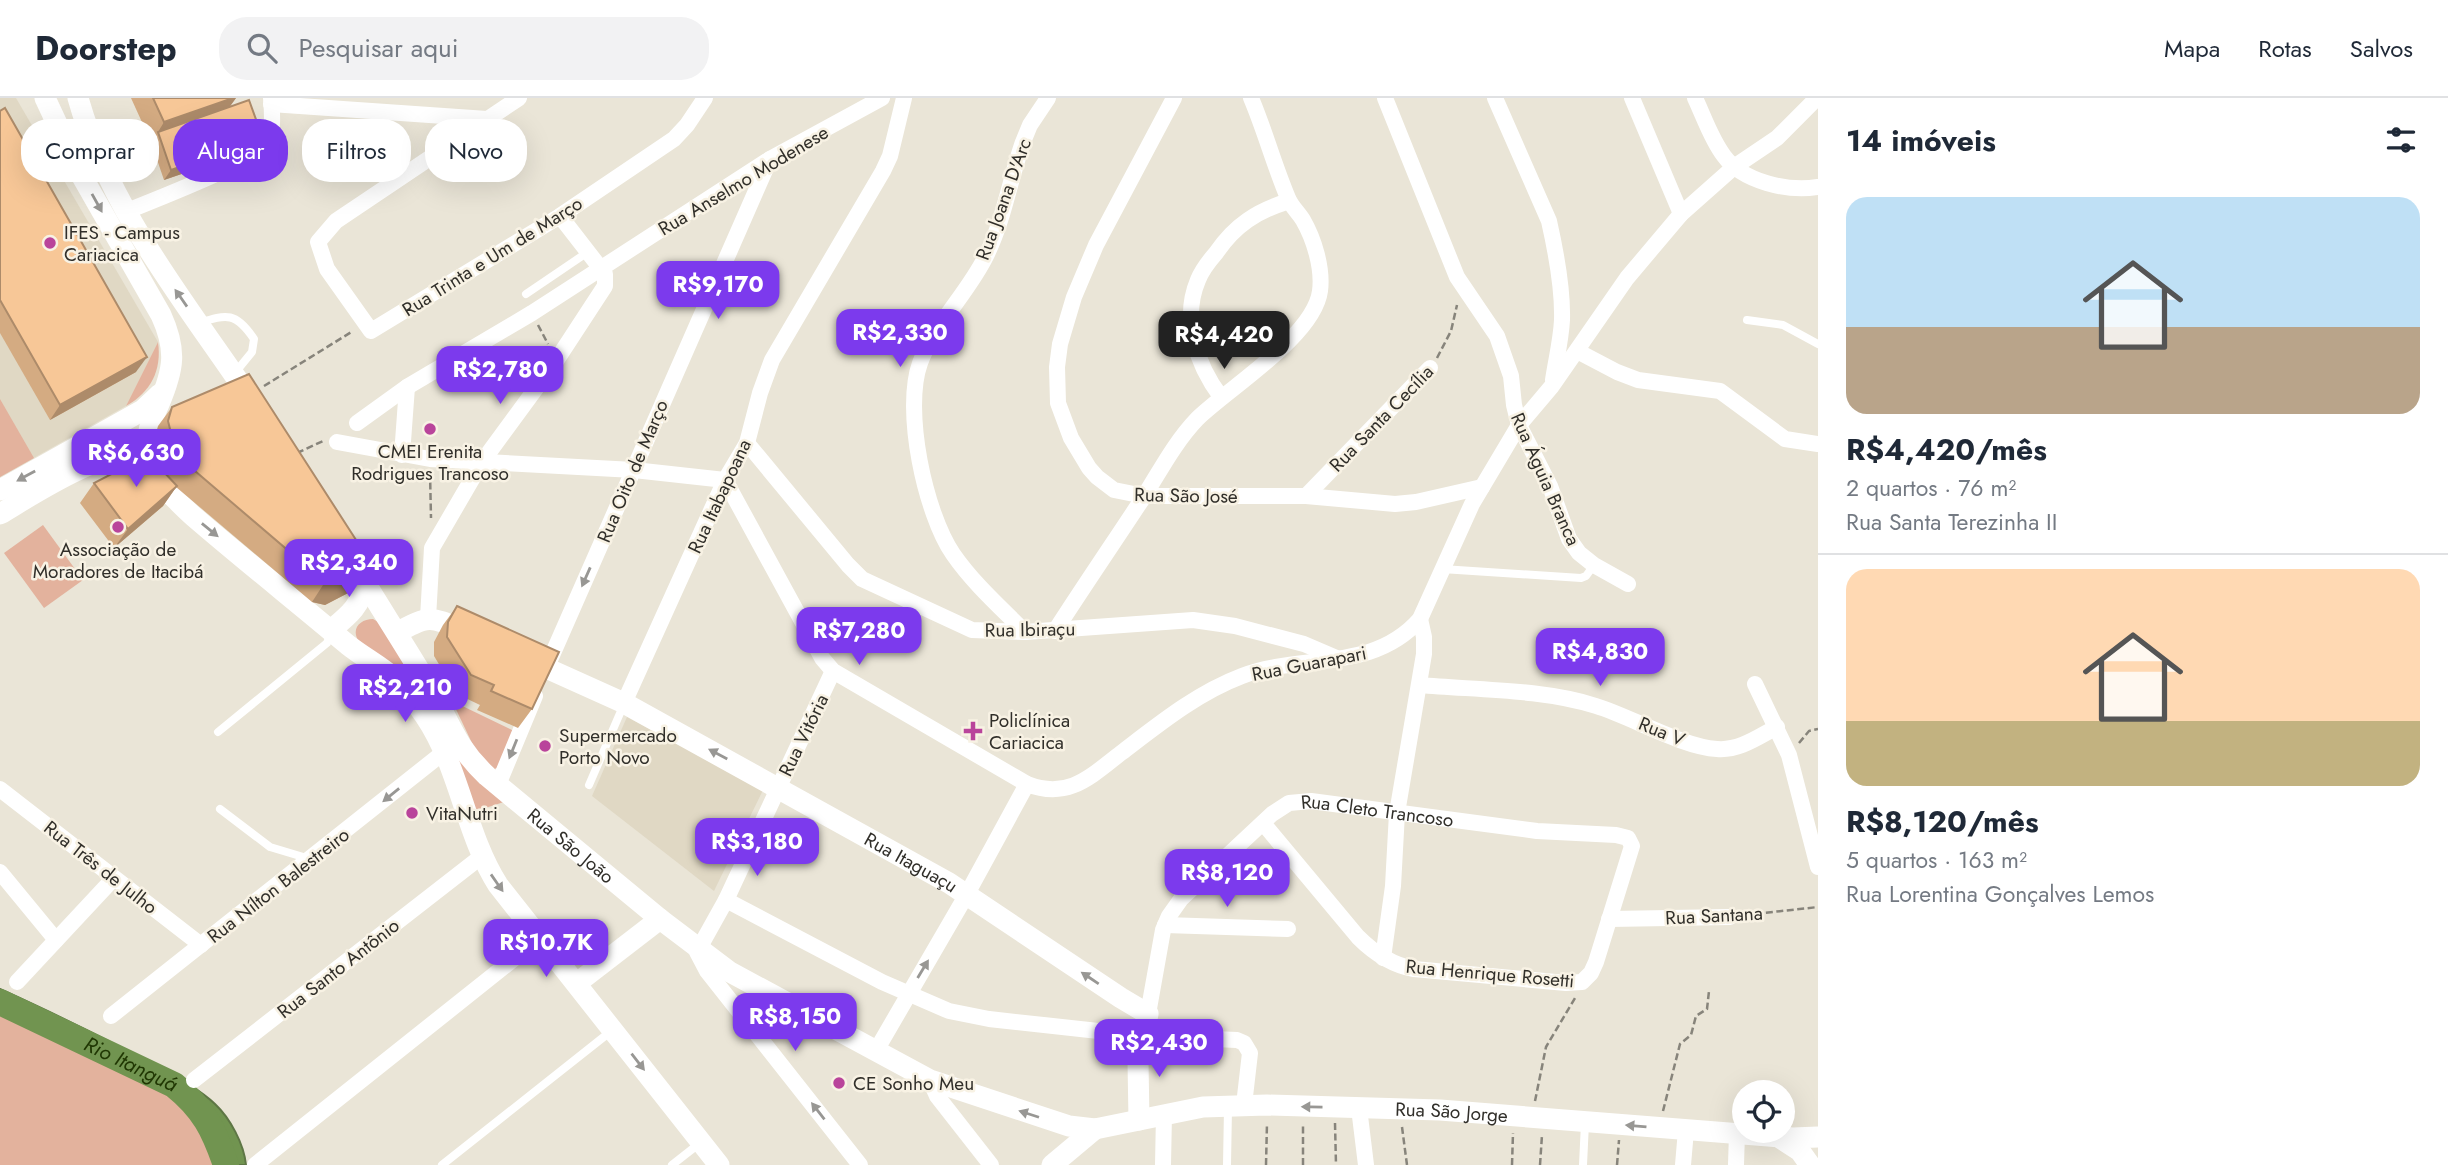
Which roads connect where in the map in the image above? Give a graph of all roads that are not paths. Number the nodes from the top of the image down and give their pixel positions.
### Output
1 (44, 98) edge
2 (78, 98) edge
3 (519, 98) edge
4 (705, 98) edge
5 (883, 98) edge
6 (904, 98) edge
7 (1033, 98) edge
8 (1048, 98) edge
9 (1174, 98) edge
10 (1251, 98) edge
11 (1385, 98) edge
12 (1495, 98) edge
13 (1632, 98) edge
14 (1695, 98) edge
15 (1817, 98) edge
16 (271, 101) edge
17 (487, 119) joint
18 (1030, 125) junction
19 (770, 159) junction
20 (425, 161) edge
21 (1734, 167) junction
22 (1818, 187) edge
23 (1289, 201) junction
24 (125, 212) junction
25 (1681, 214) junction
26 (560, 216) junction
27 (588, 252) junction
28 (601, 268) junction
29 (526, 294) dead end
30 (1747, 320) dead end
31 (199, 323) junction
32 (1818, 344) edge
33 (1577, 351) junction
34 (1430, 368) road end
35 (234, 374) junction
36 (1552, 386) junction
37 (166, 387) junction
38 (407, 387) junction
39 (1221, 397) junction
40 (264, 419) edge
41 (357, 423) dead end
42 (1519, 425) junction
43 (337, 442) dead end
44 (747, 443) junction
45 (1818, 444) edge
46 (402, 455) junction
47 (482, 462) junction
48 (634, 470) junction
49 (725, 480) junction
50 (159, 484) junction
51 (1482, 487) junction
52 (0, 491) edge
53 (1144, 496) junction
54 (1306, 496) junction
55 (0, 514) edge
56 (337, 536) edge
57 (1594, 565) junction
58 (1441, 569) junction
59 (364, 582) junction
60 (1628, 583) dead end
61 (428, 618) junction
62 (1420, 619) junction
63 (392, 625) junction
64 (1055, 631) junction
65 (1025, 632) junction
66 (338, 635) junction
67 (485, 640) edge
68 (506, 650) edge
69 (1339, 659) junction
70 (546, 668) junction
71 (833, 671) junction
72 (1755, 684) dead end
73 (1420, 685) junction
74 (624, 703) junction
75 (1777, 727) junction
76 (218, 732) dead end
77 (455, 753) junction
78 (1027, 784) junction
79 (498, 785) junction
80 (589, 785) dead end
81 (778, 787) junction
82 (0, 789) edge
83 (220, 809) dead end
84 (1397, 813) junction
85 (1263, 823) junction
86 (1628, 838) joint
87 (482, 856) junction
88 (310, 859) junction
89 (1818, 867) edge
90 (0, 872) edge
91 (114, 878) junction
92 (967, 894) junction
93 (726, 900) junction
94 (1730, 917) road end
95 (660, 919) junction
96 (1609, 919) junction
97 (1165, 925) junction
98 (1288, 929) dead end
99 (540, 938) junction
100 (56, 940) junction
101 (201, 945) junction
102 (698, 948) junction
103 (1383, 958) junction
104 (17, 982) dead end
105 (577, 983) junction
106 (907, 994) junction
107 (1148, 1014) junction
108 (111, 1016) dead end
109 (613, 1030) junction
110 (1144, 1036) junction
111 (877, 1049) junction
112 (194, 1080) dead end
113 (930, 1080) junction
114 (1236, 1105) junction
115 (1359, 1108) junction
116 (1164, 1114) junction
117 (1139, 1120) junction
118 (1585, 1122) junction
119 (1095, 1129) junction
120 (1686, 1130) junction
121 (1732, 1133) edge
122 (1795, 1137) edge
123 (1814, 1138) edge
124 (701, 1142) junction
125 (1737, 1143) edge
126 (1787, 1143) edge
127 (255, 1165) edge
128 (442, 1165) edge
129 (672, 1165) edge
130 (719, 1165) edge
131 (860, 1165) edge
132 (991, 1165) edge
133 (1052, 1165) edge
134 (1163, 1165) edge
135 (1227, 1165) edge
136 (1366, 1165) edge
137 (1583, 1165) edge
138 (1683, 1165) edge
139 (1736, 1165) edge
140 (1810, 1165) edge

1 -> 37 main road
2 - 24 main road
3 - 17 street
4 - 26 street, Rua Trinta e Um de Março
5 - 19 street, Rua Anselmo Modenese
6 - 44 street, Rua Itabapoana
7 - 18 street
8 - 18 street, Rua Joana D'Arc
9 - 53 street, Rua São José
10 - 23 street
11 - 42 street, Rua Águia Branca
12 - 36 street
13 - 25 street
14 - 21 street
15 - 21 street, Rua Guarapari
16 - 17 street
16 - 24 street
18 - 65 street, Rua Joana D'Arc
19 - 28 street, Rua Anselmo Modenese
19 - 48 street, Rua Oito de Março
20 - 26 street, Rua Trinta e Um de Março
21 - 22 street
21 - 25 street, Rua Guarapari
23 - 39 street
23 - 39 street
31 -> 24 main road
25 - 33 street, Rua Guarapari
26 - 27 street
27 - 28 street
27 - 29 lane
28 - 38 street, Rua Anselmo Modenese
28 - 47 street
30 - 32 lane
31 - 35 main road
31 - 35 lane
33 - 36 street, Rua Guarapari
33 - 45 street
34 - 54 street, Rua Santa Cecília
35 - 40 main road
36 - 42 street, Rua Guarapari
37 - 50 main road
37 -> 52 main road
38 - 41 street, Rua Anselmo Modenese
38 - 46 street
39 - 53 street
42 - 51 street, Rua Guarapari
42 - 57 street, Rua Águia Branca
43 - 46 street
44 - 49 street, Rua Itabapoana
44 - 65 street, Rua Ibiraçu
46 - 47 street
47 - 48 street
47 - 61 street
48 - 49 street
48 -> 70 street, Rua Oito de Março
49 - 71 street, Rua Guarapari
49 - 74 street, Rua Itabapoana
50 - 55 main road
50 -> 66 main road
51 - 54 street, Rua São José
51 - 58 street, Rua Guarapari
53 - 54 street, Rua São José
53 - 64 street
56 - 59 main road
57 - 58 lane
57 - 60 street, Rua Águia Branca
58 - 62 street, Rua Guarapari
59 - 63 main road
59 - 66 main road
61 - 63 main road
61 - 67 main road
62 - 69 street, Rua Guarapari
62 - 73 street
63 - 66 main road
63 - 77 main road
64 - 65 street, Rua Ibiraçu
64 - 69 street, Rua Ibiraçu
66 - 76 lane
66 - 77 main road
68 - 70 main road, Rua Itaguaçu
69 - 78 street, Rua Guarapari
70 - 74 main road, Rua Itaguaçu
70 -> 79 street, Rua Oito de Março
71 - 78 street, Rua Guarapari
71 - 81 street, Rua Vitória
72 - 75 street
73 - 75 street, Rua V
73 - 84 street
74 - 80 lane, Rua Itabapoana
81 -> 74 main road, Rua Itaguaçu
75 - 89 street
77 - 79 main road, Rua São João
77 - 87 main road
77 -> 88 street, Rua Nílton Balestreiro
78 - 92 street
79 - 95 main road, Rua São João
81 - 92 main road, Rua Itaguaçu
81 - 93 street, Rua Vitória
82 - 91 street, Rua Três de Julho
83 - 88 lane
84 - 85 street, Rua Cleto Trancoso
84 - 86 street, Rua Cleto Trancoso
84 - 103 street
85 - 97 street, Rua Cleto Trancoso
85 - 103 street, Rua Henrique Rosetti
86 - 96 street, Rua Henrique Rosetti
87 -> 99 main road
87 - 112 street, Rua Santo Antônio
88 - 101 street, Rua Nílton Balestreiro
90 - 100 street
91 - 100 street
91 - 101 street, Rua Três de Julho
106 -> 92 street
107 -> 92 main road, Rua Itaguaçu
93 - 102 street, Rua Vitória
93 - 106 street
94 - 96 street, Rua Santana
95 - 102 main road, Rua São João
95 - 105 main road
96 - 103 street, Rua Henrique Rosetti
97 - 98 street
97 - 107 street, Rua Cleto Trancoso
99 - 105 main road
99 - 127 street
100 - 104 street
101 - 108 street, Rua Nílton Balestreiro
102 - 111 main road, Rua São João
131 -> 102 street
105 - 109 main road
106 - 110 street
106 - 111 street
107 - 110 main road, Rua Cleto Trancoso
109 -> 124 main road
109 - 128 lane
110 - 114 street
110 - 117 main road, Rua Cleto Trancoso
111 - 113 main road, Rua São João
119 -> 113 main road, Rua São João
113 - 132 street
115 -> 114 main road, Rua São Jorge
114 - 116 main road, Rua São Jorge
114 - 135 lane
115 - 118 main road, Rua São Jorge
115 - 136 street
116 - 117 main road, Rua São Jorge
116 - 134 street
117 - 119 main road, Rua São Jorge
120 -> 118 main road, Rua São Jorge
118 - 137 lane
119 - 133 main road
120 - 121 main road, Rua São Jorge
120 - 138 street
122 - 123 main road, Rua São Jorge
124 - 129 lane
124 - 130 main road
125 - 139 street
126 - 140 main road

